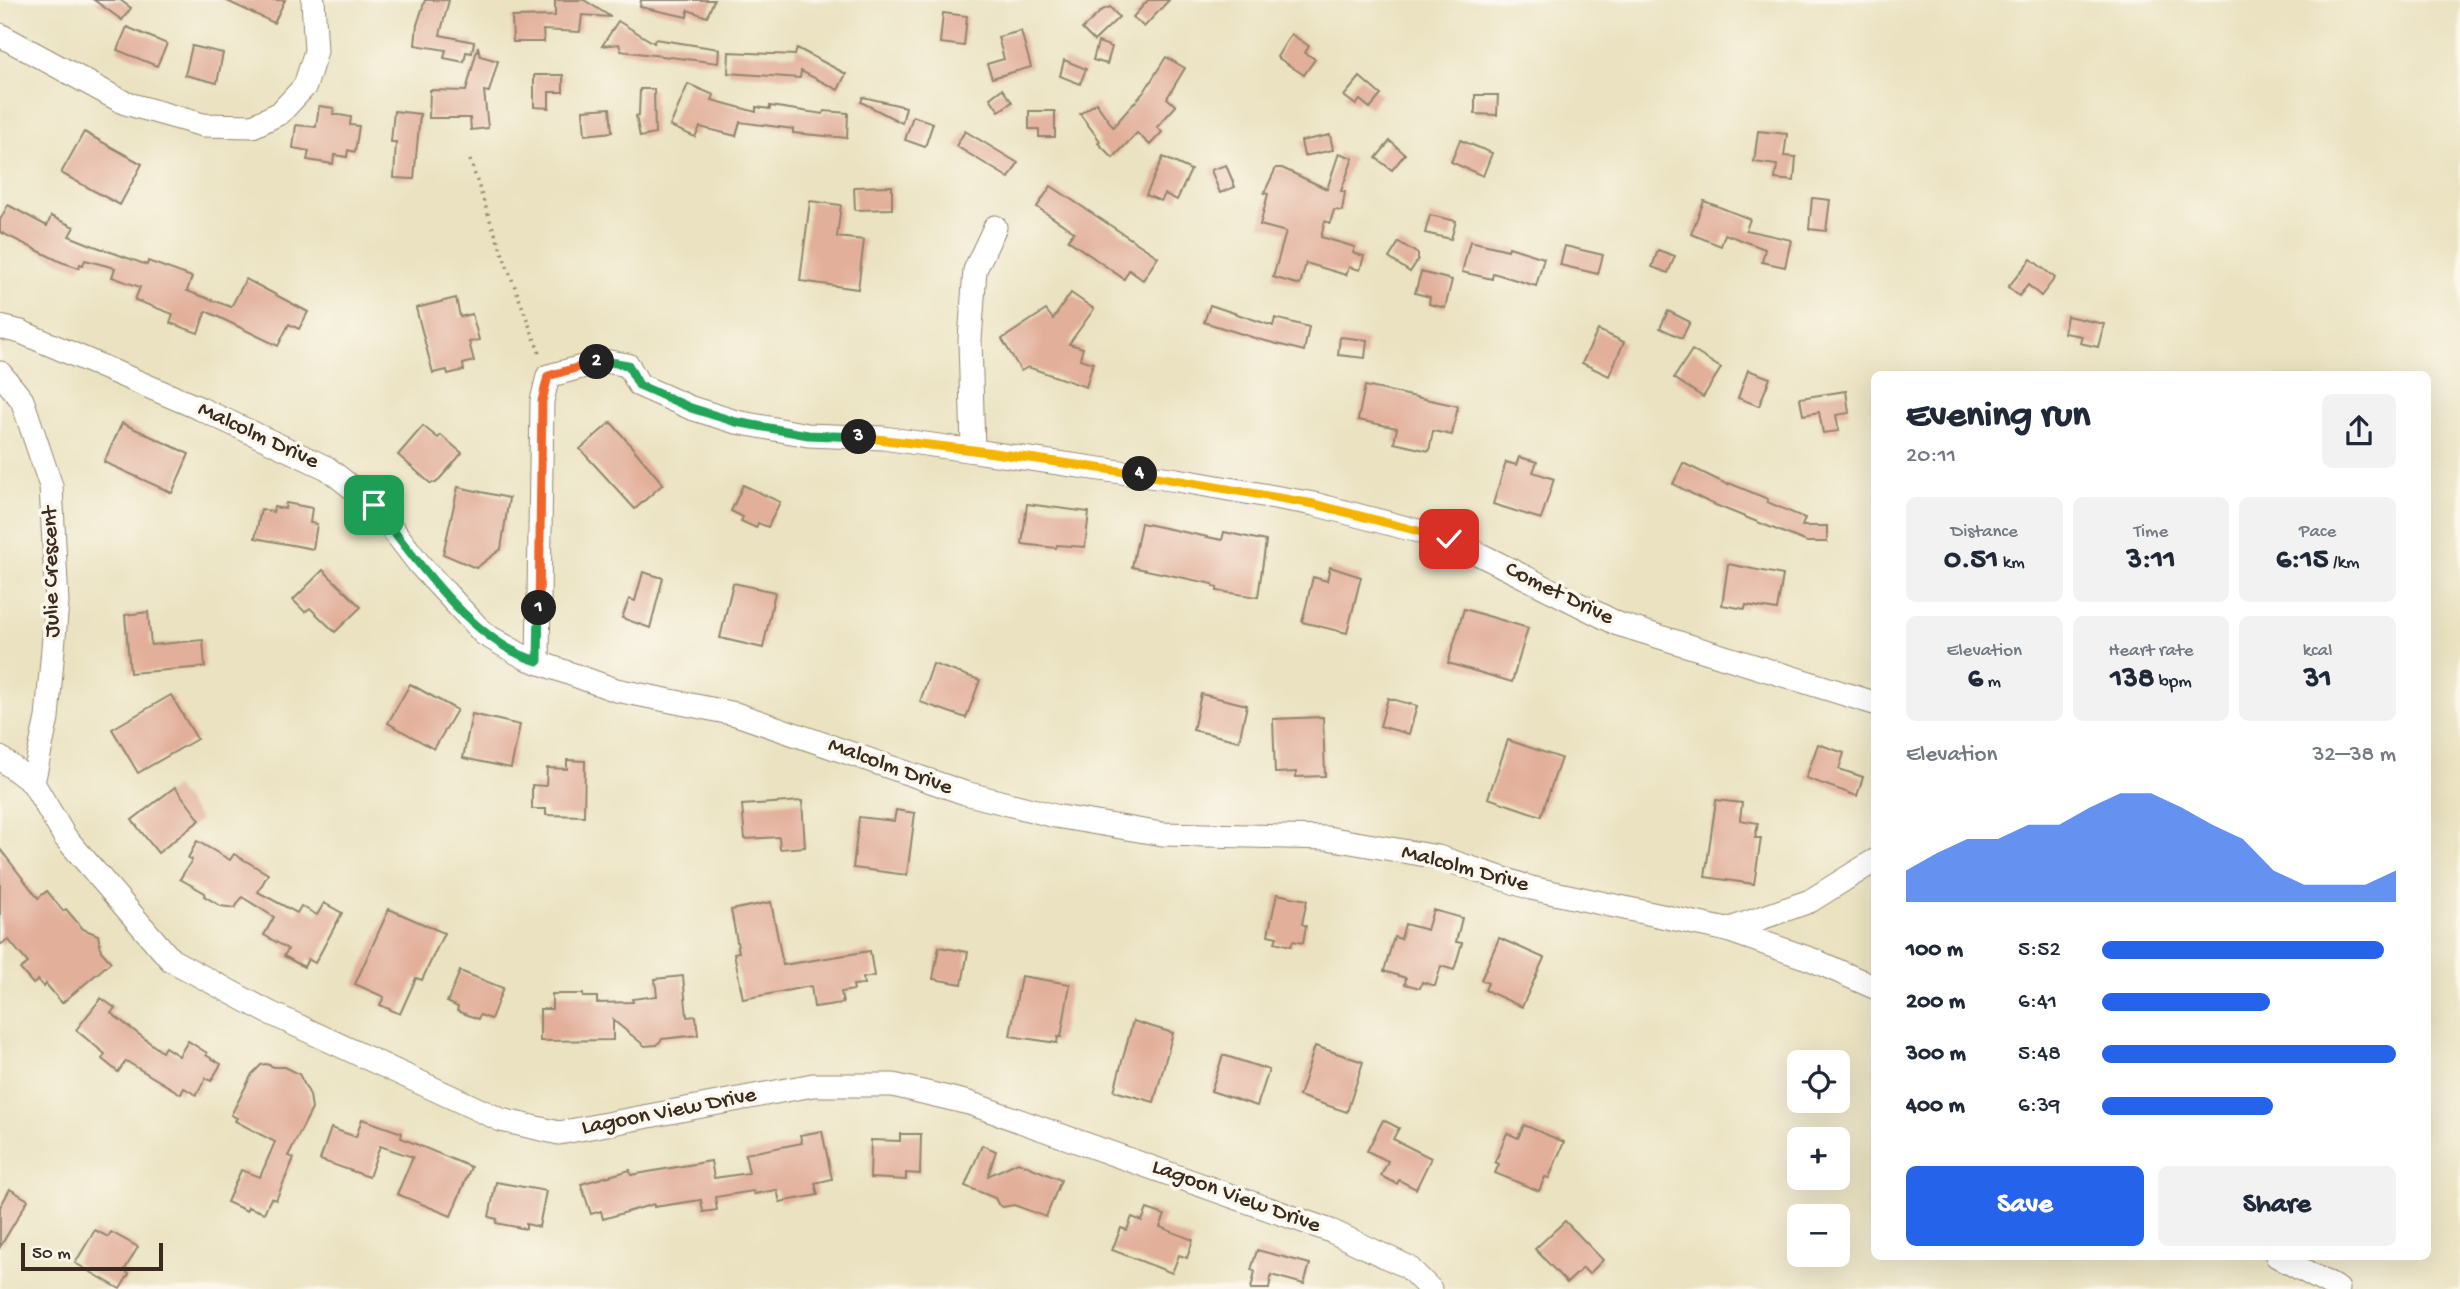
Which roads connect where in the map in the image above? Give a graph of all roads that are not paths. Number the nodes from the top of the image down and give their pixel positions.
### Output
1 (313, 0) edge
2 (0, 34) edge
3 (995, 227) dead end
4 (0, 327) edge
5 (0, 373) edge
6 (973, 450) junction
7 (538, 661) junction
8 (1871, 702) edge
9 (0, 758) edge
10 (33, 783) junction
11 (1871, 863) edge
12 (1727, 930) junction
13 (1871, 986) edge
14 (2284, 1260) edge
15 (1430, 1289) edge
16 (2338, 1289) edge

1 - 2 street
3 - 6 street
4 - 7 street, Malcolm Drive
5 - 10 street, Julie Crescent
6 - 7 street, Comet Drive
6 - 8 street, Comet Drive
7 - 12 street, Malcolm Drive
9 - 10 street, Lagoon View Drive
10 - 15 street, Lagoon View Drive
11 - 12 street
12 - 13 street, Malcolm Drive
14 - 16 street

